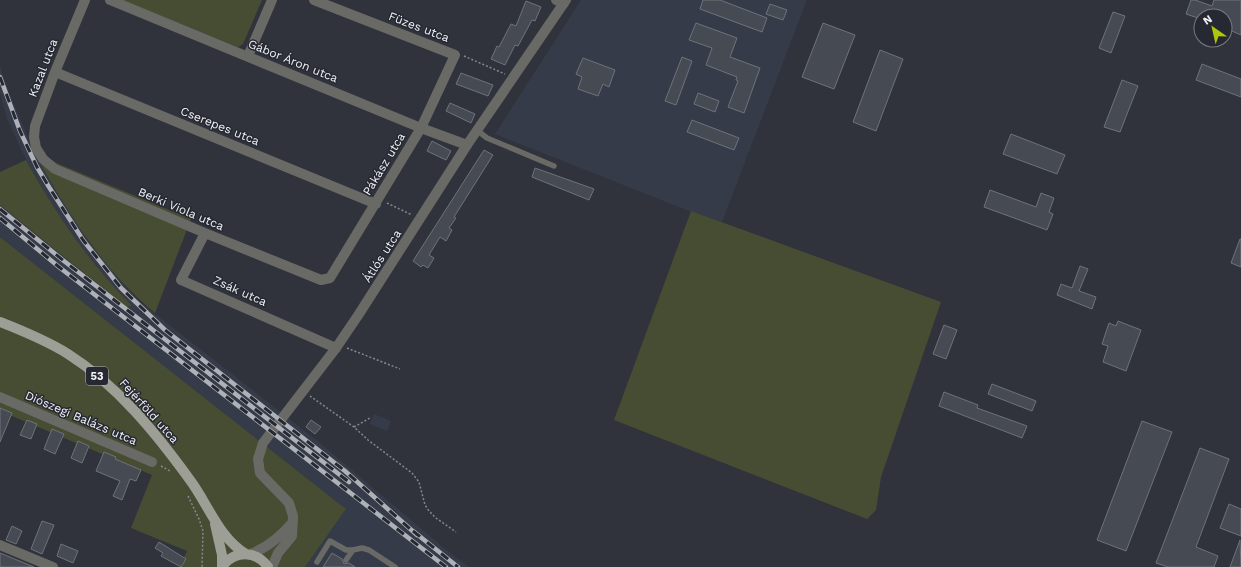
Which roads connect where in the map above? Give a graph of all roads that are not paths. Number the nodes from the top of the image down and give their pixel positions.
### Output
1 (85, 0) edge
2 (110, 0) edge
3 (272, 0) edge
4 (314, 0) edge
5 (562, 1) edge
6 (455, 55) joint
7 (248, 56) junction
8 (55, 72) junction
9 (421, 128) junction
10 (478, 131) junction
11 (467, 145) junction
12 (36, 148) joint
13 (554, 166) dead end
14 (377, 201) junction
15 (205, 233) junction
16 (325, 280) joint
17 (0, 322) edge
18 (337, 346) junction
19 (0, 397) edge
20 (152, 462) road end
21 (214, 518) junction
22 (293, 522) junction
23 (0, 545) edge
24 (353, 550) junction
25 (248, 554) junction
26 (346, 560) dead end
27 (317, 562) dead end
28 (222, 566) edge
29 (53, 567) edge
30 (268, 567) edge
31 (272, 567) edge
32 (395, 567) edge

1 - 8 street, Kazal utca
2 - 7 street, Gábor Áron utca
3 - 7 street
4 - 6 street, Füzes utca
5 - 10 street, Átlós utca
6 - 9 street, Pákász utca
7 - 9 street, Gábor Áron utca
8 - 12 street, Kazal utca
8 - 14 street, Cserepes utca
9 - 11 street, Gábor Áron utca
9 - 14 street, Pákász utca
10 - 11 street, Átlós utca
10 - 13 lane
11 - 18 street, Átlós utca
12 - 15 street, Berki Viola utca
14 - 16 street, Pákász utca
15 - 16 street, Berki Viola utca
15 - 18 street, Zsák utca
17 - 21 main road, Fejérföld utca / 53
18 - 22 street, Átlós utca
19 - 20 street, Diószegi Balázs utca
21 - 25 main road, 53
21 - 28 main road, 53
22 - 25 street
22 - 31 street
23 - 29 street
24 - 26 lane
24 - 27 lane
24 - 32 lane
25 - 28 main road, 53
25 - 30 main road, 53

